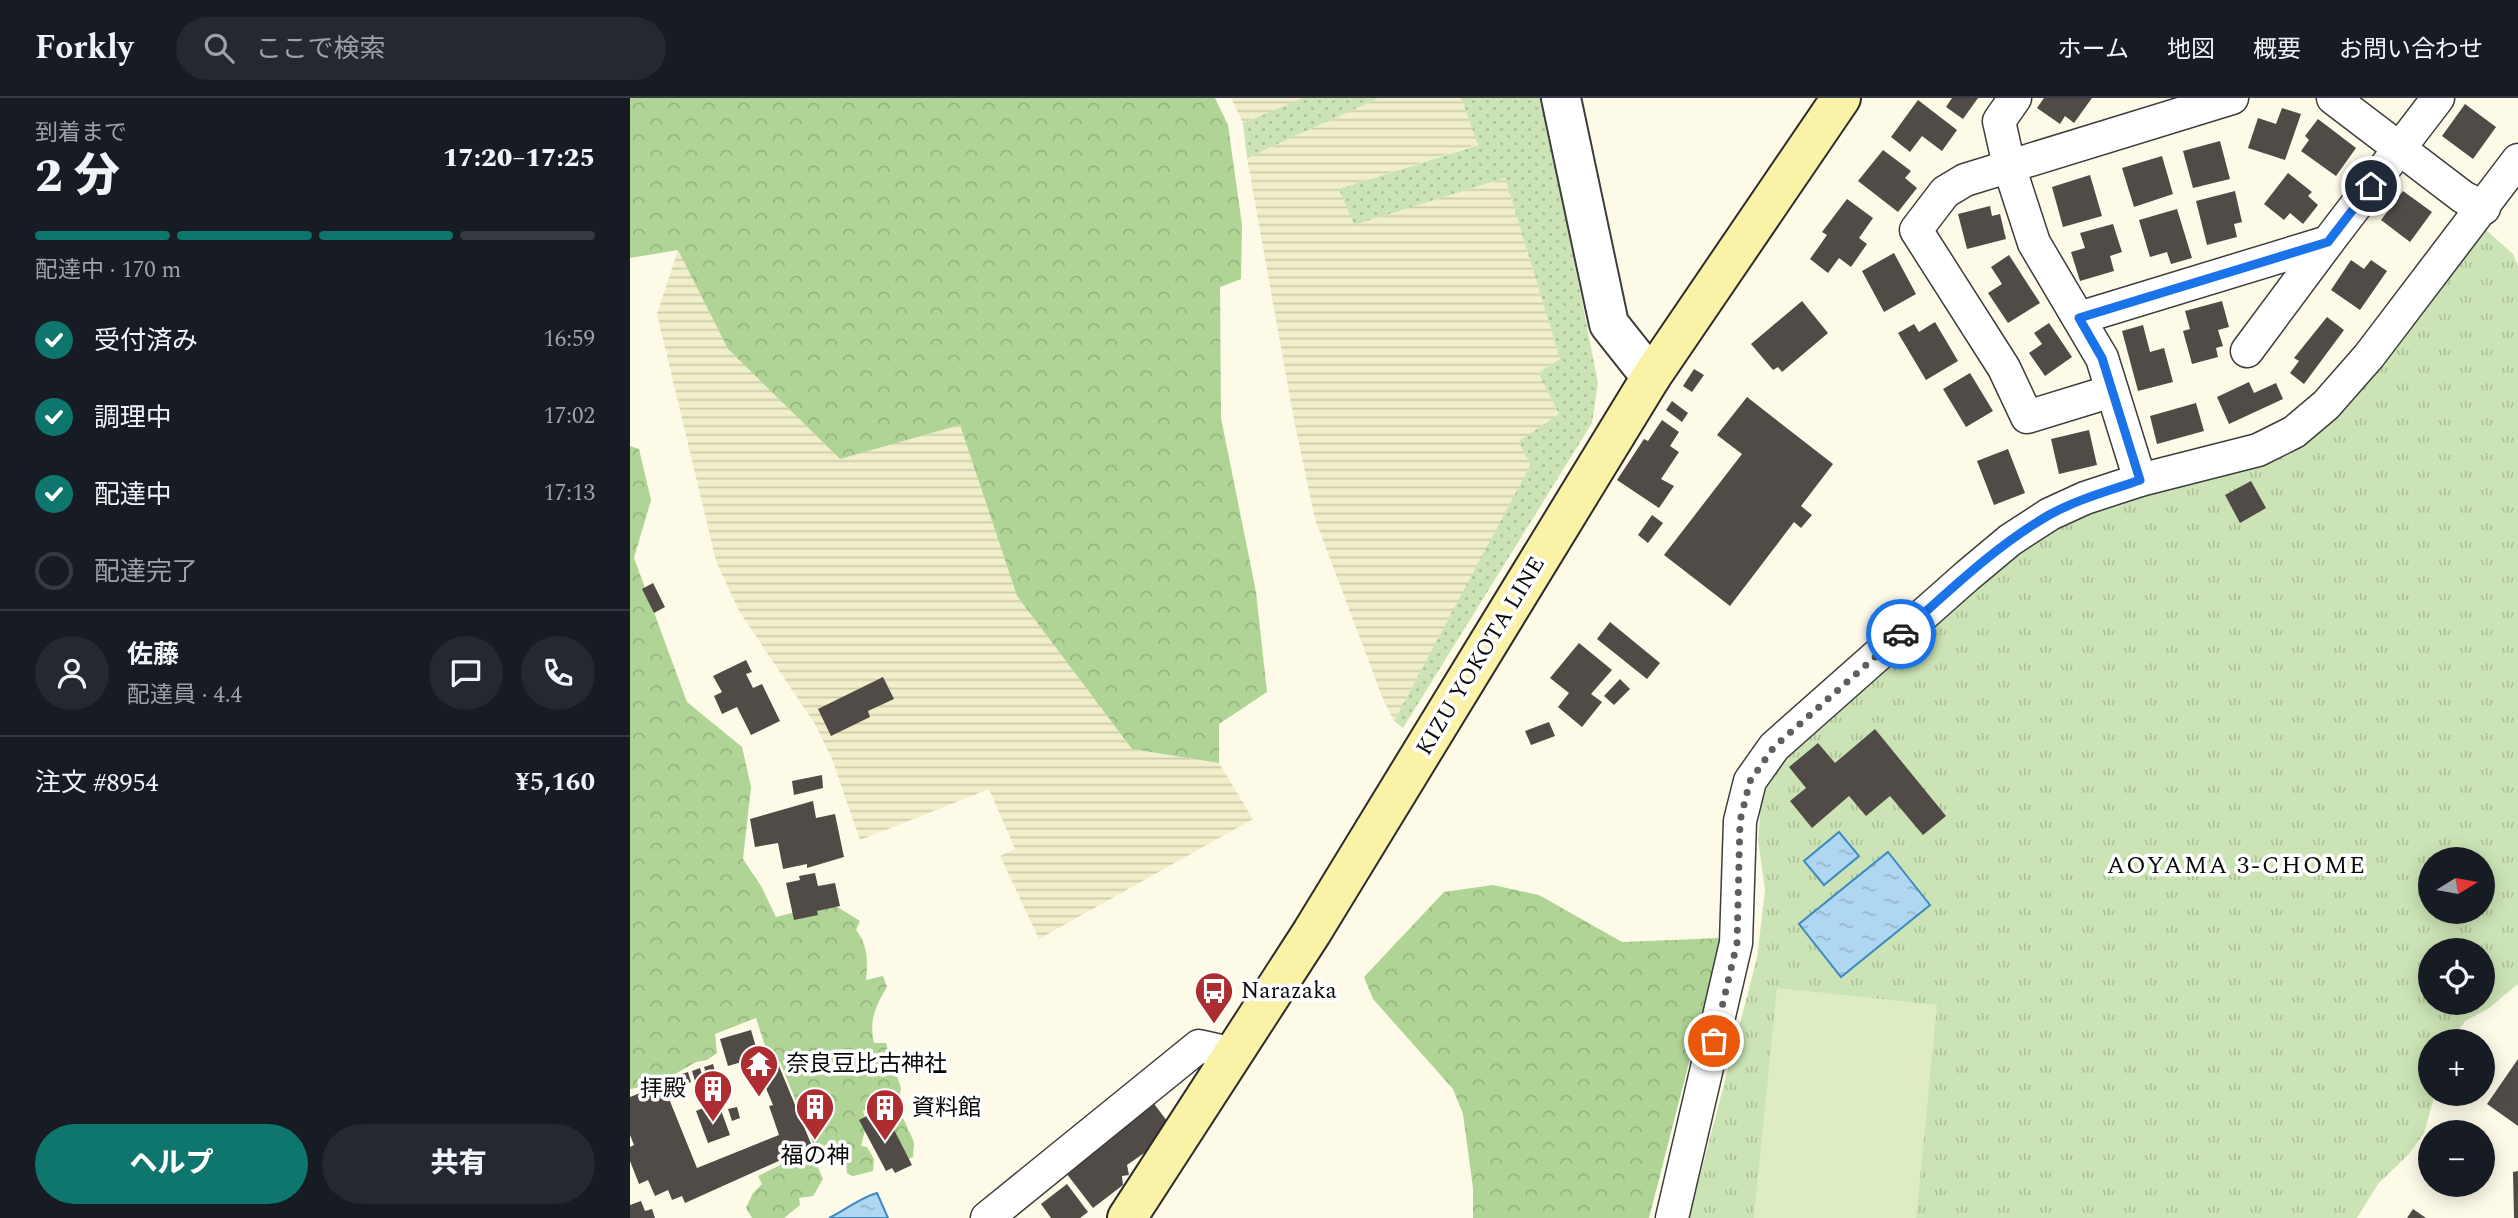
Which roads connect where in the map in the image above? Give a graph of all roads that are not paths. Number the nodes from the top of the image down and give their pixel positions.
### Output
1 (1561, 98) edge
2 (1841, 98) edge
3 (2015, 98) edge
4 (2232, 98) edge
5 (2333, 98) edge
6 (2438, 98) edge
7 (2400, 149) junction
8 (2518, 160) edge
9 (2009, 166) junction
10 (2484, 208) junction
11 (2328, 242) junction
12 (2079, 318) junction
13 (2247, 351) dead end
14 (1651, 377) junction
15 (2112, 391) junction
16 (2140, 480) junction
17 (1235, 1054) junction
18 (987, 1218) edge
19 (1128, 1218) edge
20 (1672, 1218) edge

1 - 14 street
2 - 14 main road, KIZU YOKOTA LINE
3 - 9 street
4 - 9 street
5 - 7 street
6 - 7 street
7 - 10 street
7 - 11 street
8 - 10 street
9 - 12 street
9 - 15 street
10 - 16 street
11 - 12 street
11 - 13 street
12 - 15 street
14 - 17 main road, KIZU YOKOTA LINE
15 - 16 street
16 - 20 street
17 - 18 street
17 - 19 main road, KIZU YOKOTA LINE

